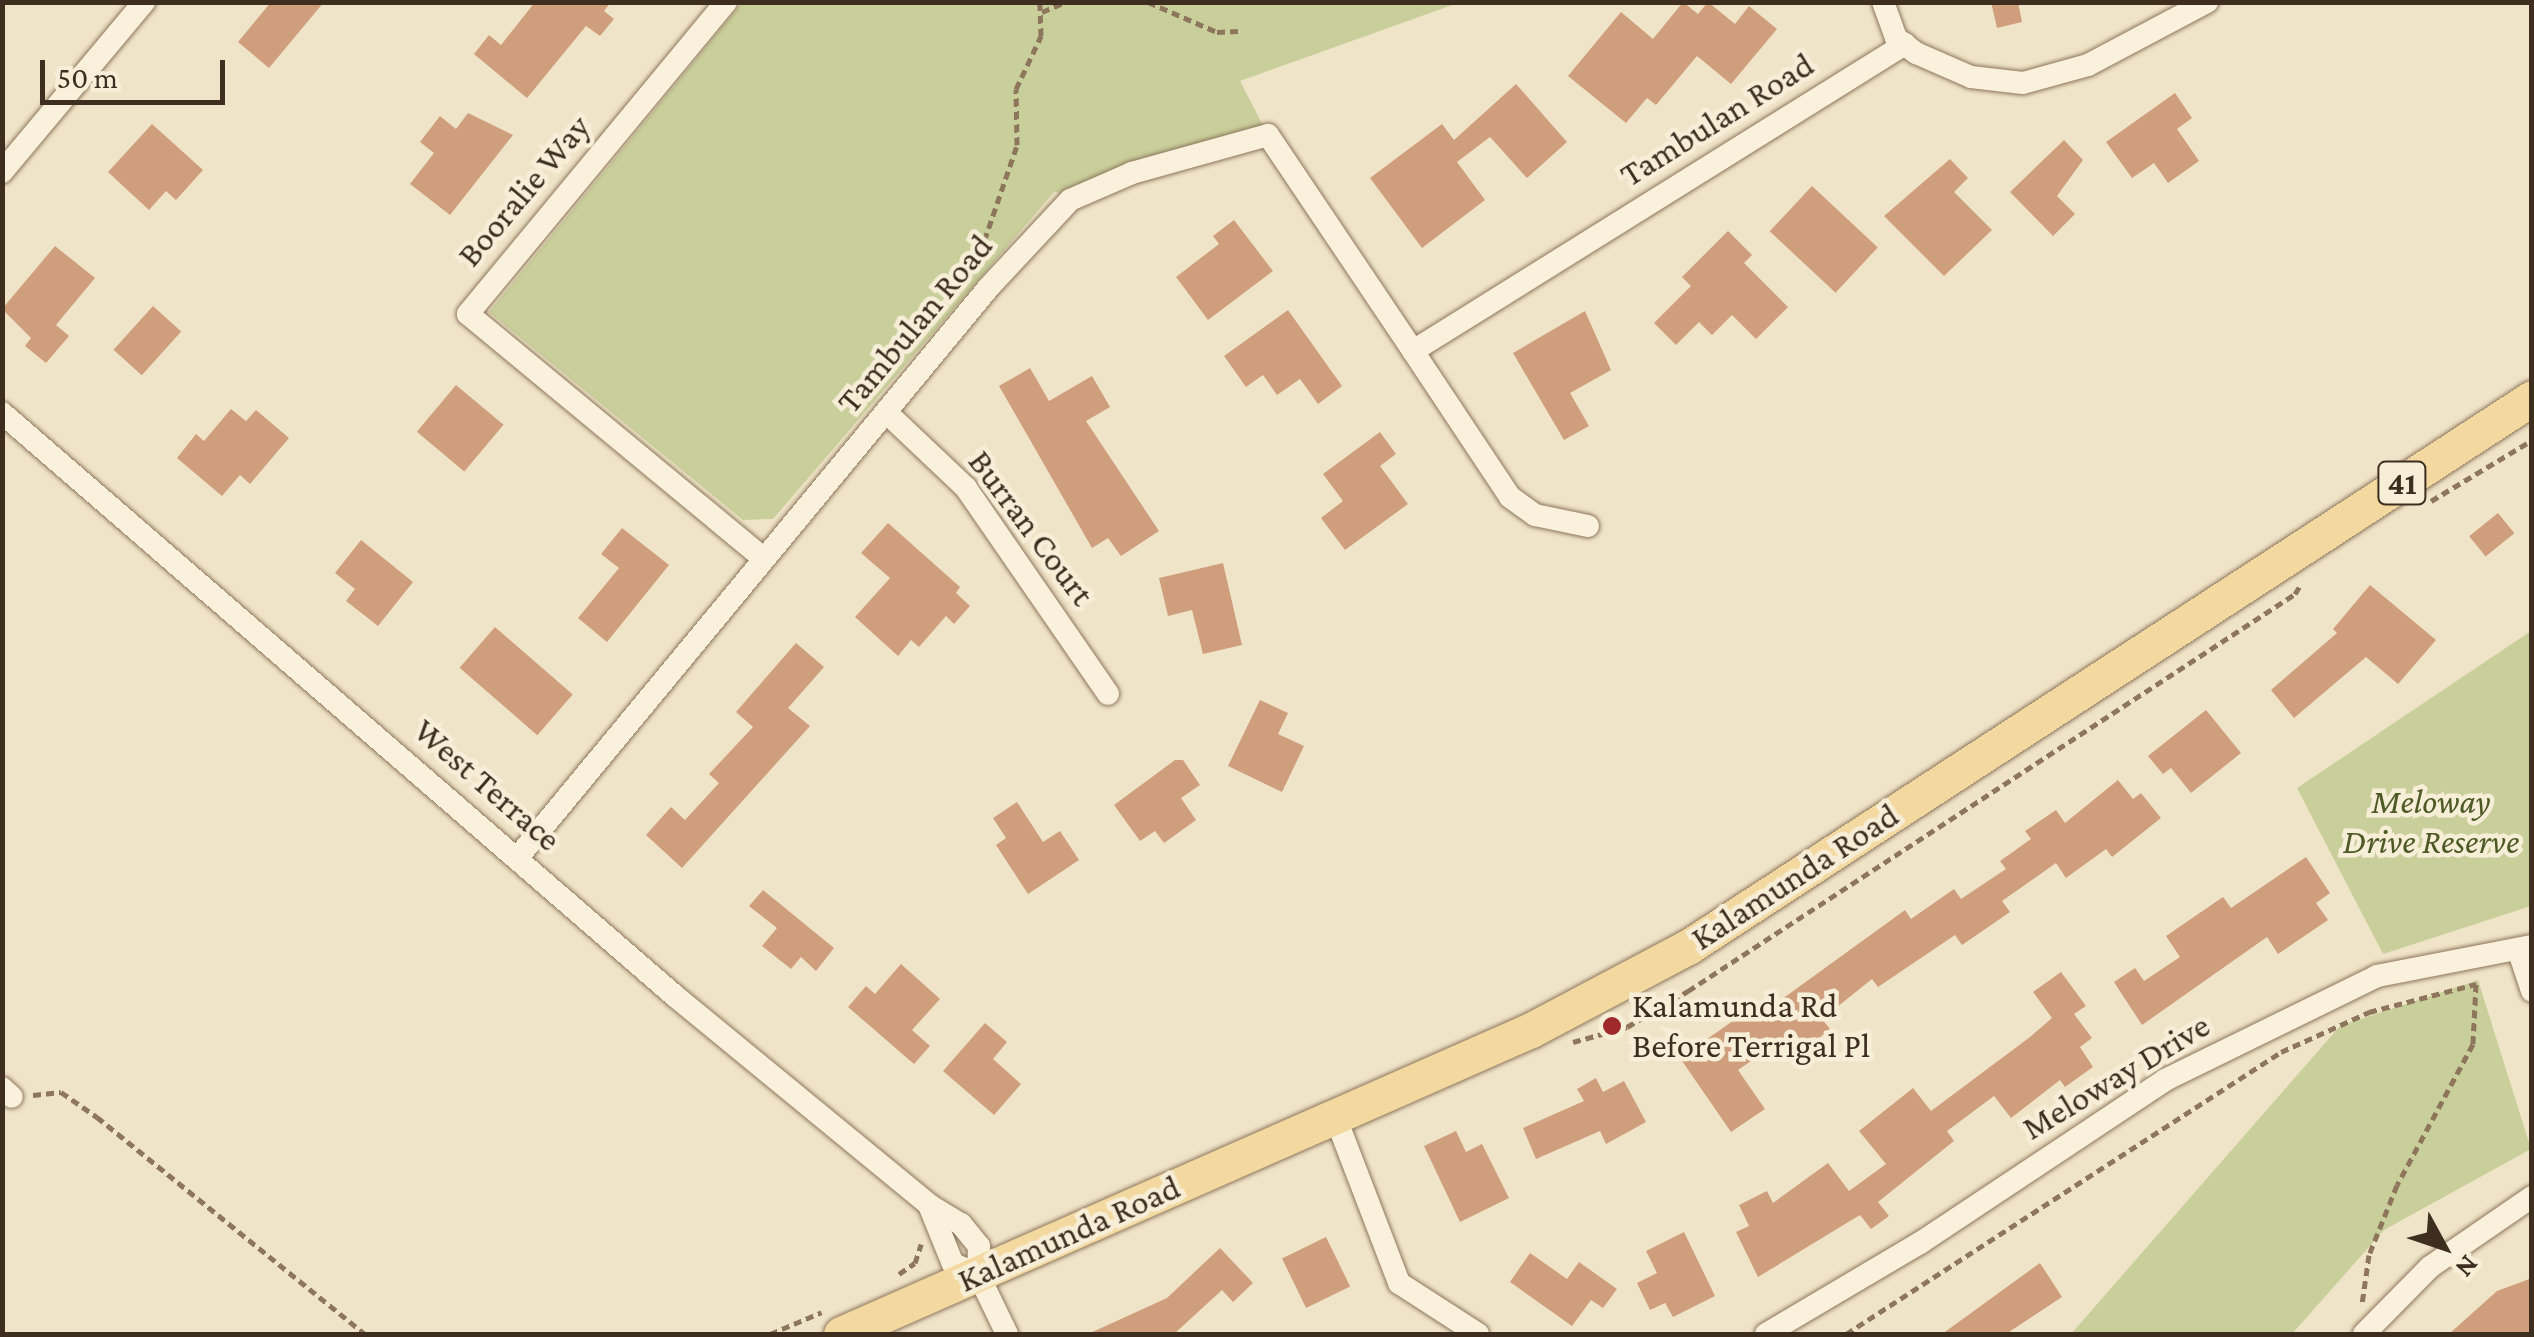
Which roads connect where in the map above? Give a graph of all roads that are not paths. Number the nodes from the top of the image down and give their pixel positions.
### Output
1 (144, 2) edge
2 (726, 2) edge
3 (1883, 2) edge
4 (2207, 2) edge
5 (1905, 44) junction
6 (2, 172) edge
7 (1414, 351) junction
8 (2532, 398) edge
9 (887, 412) junction
10 (3, 413) edge
11 (1588, 526) dead end
12 (764, 558) junction
13 (1108, 694) dead end
14 (518, 857) junction
15 (2525, 949) edge
16 (2532, 991) edge
17 (1334, 1116) junction
18 (2532, 1196) edge
19 (978, 1274) junction
20 (2362, 1326) edge
21 (842, 1334) edge
22 (1007, 1334) edge
23 (1478, 1334) edge
24 (1766, 1334) edge

1 - 6 street
2 - 12 street, Booralie Way
3 - 5 street
4 - 5 street
5 - 7 street, Tambulan Road
7 - 9 street, Tambulan Road
7 - 11 street, Tambulan Road
8 - 17 main road, Kalamunda Road / 41
9 - 12 street, Tambulan Road
9 - 13 street, Burran Court
10 - 14 street, West Terrace
12 - 14 street, Tambulan Road
14 - 19 street, West Terrace
15 - 16 street
15 - 24 street, Meloway Drive
17 - 19 main road, Kalamunda Road / 41
17 - 23 street
18 - 20 street
19 - 21 main road, Kalamunda Road / 41
19 - 22 street

